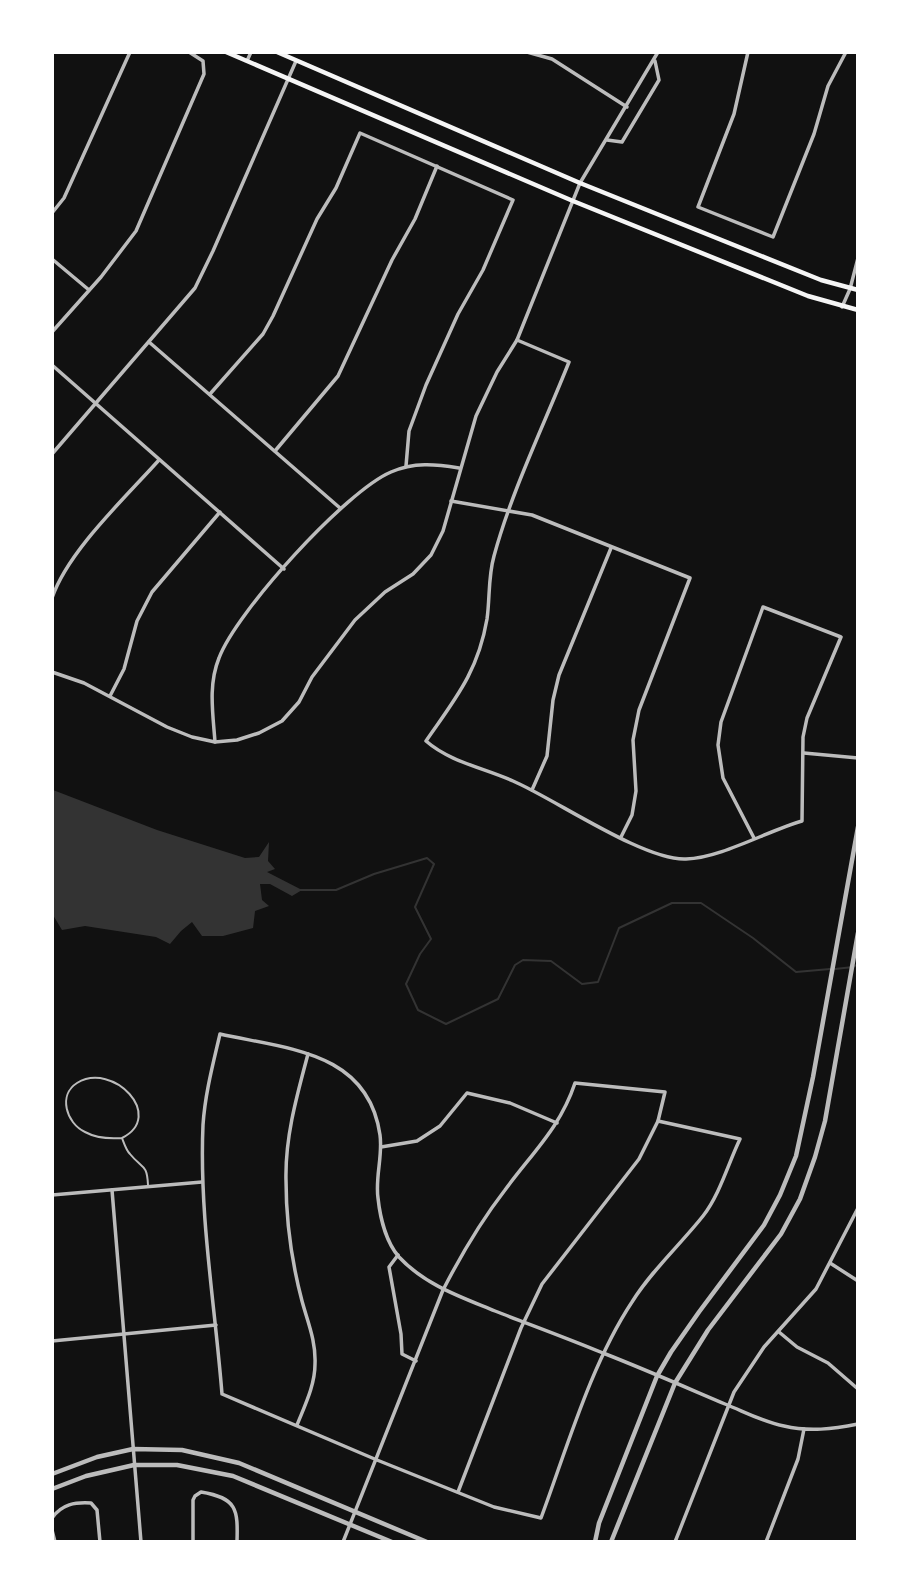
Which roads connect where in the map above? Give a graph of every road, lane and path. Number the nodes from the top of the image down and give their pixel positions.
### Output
1 (130, 52) edge
2 (189, 52) edge
3 (226, 52) edge
4 (251, 52) edge
5 (277, 52) edge
6 (527, 52) edge
7 (658, 52) edge
8 (748, 52) edge
9 (846, 52) edge
10 (247, 61) junction
11 (296, 61) junction
12 (654, 61) junction
13 (288, 79) junction
14 (627, 107) junction
15 (607, 140) junction
16 (437, 166) junction
17 (580, 183) junction
18 (573, 201) junction
19 (52, 213) edge
20 (858, 258) edge
21 (52, 259) edge
22 (850, 289) junction
23 (89, 290) junction
24 (858, 290) edge
25 (842, 307) junction
26 (858, 310) edge
27 (52, 332) edge
28 (517, 340) junction
29 (149, 342) junction
30 (52, 365) edge
31 (210, 394) junction
32 (97, 403) junction
33 (275, 452) junction
34 (52, 454) edge
35 (159, 460) junction
36 (406, 467) junction
37 (459, 468) junction
38 (451, 502) junction
39 (340, 508) junction
40 (510, 510) junction
41 (220, 512) junction
42 (612, 547) junction
43 (284, 569) junction
44 (52, 598) edge
45 (52, 672) edge
46 (110, 696) junction
47 (215, 742) junction
48 (804, 753) junction
49 (858, 758) edge
50 (532, 790) junction
51 (858, 827) edge
52 (621, 837) junction
53 (754, 838) junction
54 (858, 933) edge
55 (307, 1054) junction
56 (658, 1121) junction
57 (557, 1123) junction
58 (122, 1138) junction
59 (381, 1147) junction
60 (202, 1182) junction
61 (148, 1186) junction
62 (111, 1190) junction
63 (52, 1195) edge
64 (858, 1208) edge
65 (398, 1255) junction
66 (830, 1263) junction
67 (858, 1281) edge
68 (443, 1290) junction
69 (524, 1323) junction
70 (216, 1325) junction
71 (779, 1332) junction
72 (123, 1334) junction
73 (52, 1341) edge
74 (603, 1353) junction
75 (416, 1360) junction
76 (657, 1376) junction
77 (675, 1383) junction
78 (858, 1388) edge
79 (728, 1405) junction
80 (858, 1424) edge
81 (297, 1426) junction
82 (804, 1429) junction
83 (133, 1450) junction
84 (377, 1461) junction
85 (134, 1465) junction
86 (52, 1474) edge
87 (52, 1489) edge
88 (458, 1492) junction
89 (355, 1511) junction
90 (52, 1518) edge
91 (350, 1523) junction
92 (52, 1530) edge
93 (55, 1542) edge
94 (100, 1542) edge
95 (141, 1542) edge
96 (193, 1542) edge
97 (237, 1542) edge
98 (343, 1542) edge
99 (393, 1542) edge
100 (427, 1542) edge
101 (595, 1542) edge
102 (611, 1542) edge
103 (675, 1542) edge
104 (766, 1542) edge

1 - 19 street
2 - 23 street
3 - 10 main road
4 - 10 street
5 - 11 main road
6 - 14 street
7 - 12 street
8 - 9 street
10 - 13 main road
11 - 13 street
11 - 17 main road
12 - 14 street
12 - 15 street
13 - 18 main road
13 - 29 street
14 - 15 street
15 - 17 street
16 - 31 street
16 - 33 street
16 - 36 street
17 - 18 street
17 - 22 main road
18 - 25 main road
18 - 28 street
20 - 22 street
21 - 23 street
22 - 24 main road
22 - 25 street
23 - 27 street
25 - 26 main road
28 - 37 street
28 - 40 street
29 - 31 street
29 - 32 street
30 - 32 street
31 - 33 street
32 - 34 street
32 - 35 street
33 - 39 street
35 - 41 street
35 - 44 street
36 - 37 street
36 - 39 street
37 - 38 street
38 - 40 street
38 - 47 street
39 - 43 street
40 - 42 street
40 - 50 street
41 - 43 street
41 - 46 street
42 - 50 street
42 - 52 street
43 - 47 street
45 - 46 street
46 - 47 street
48 - 49 street
48 - 53 street
48 - 53 street
50 - 52 street
51 - 76 street
52 - 53 street
54 - 77 street
55 - 59 street
55 - 60 street
55 - 81 street
56 - 57 street
56 - 69 street
56 - 74 street
57 - 59 street
57 - 68 street
58 - 58 lane
58 - 61 lane
59 - 65 street
60 - 61 street
60 - 70 street
61 - 62 street
62 - 63 street
62 - 72 street
64 - 66 street
65 - 68 street
65 - 75 street
66 - 67 street
66 - 71 street
68 - 69 street
68 - 75 street
69 - 74 street
69 - 88 street
70 - 72 street
70 - 81 street
71 - 78 street
71 - 79 street
72 - 73 street
72 - 83 street
74 - 76 street
74 - 88 street
75 - 84 street
76 - 77 street
76 - 101 street
77 - 79 street
77 - 102 street
79 - 82 street
79 - 103 street
80 - 82 street
81 - 84 street
82 - 104 street
83 - 85 street
83 - 86 street
83 - 89 street
84 - 88 street
84 - 89 street
85 - 87 street
85 - 91 street
85 - 95 street
89 - 91 street
89 - 100 street
90 - 94 street
91 - 98 street
91 - 99 street
92 - 93 street
96 - 97 street

